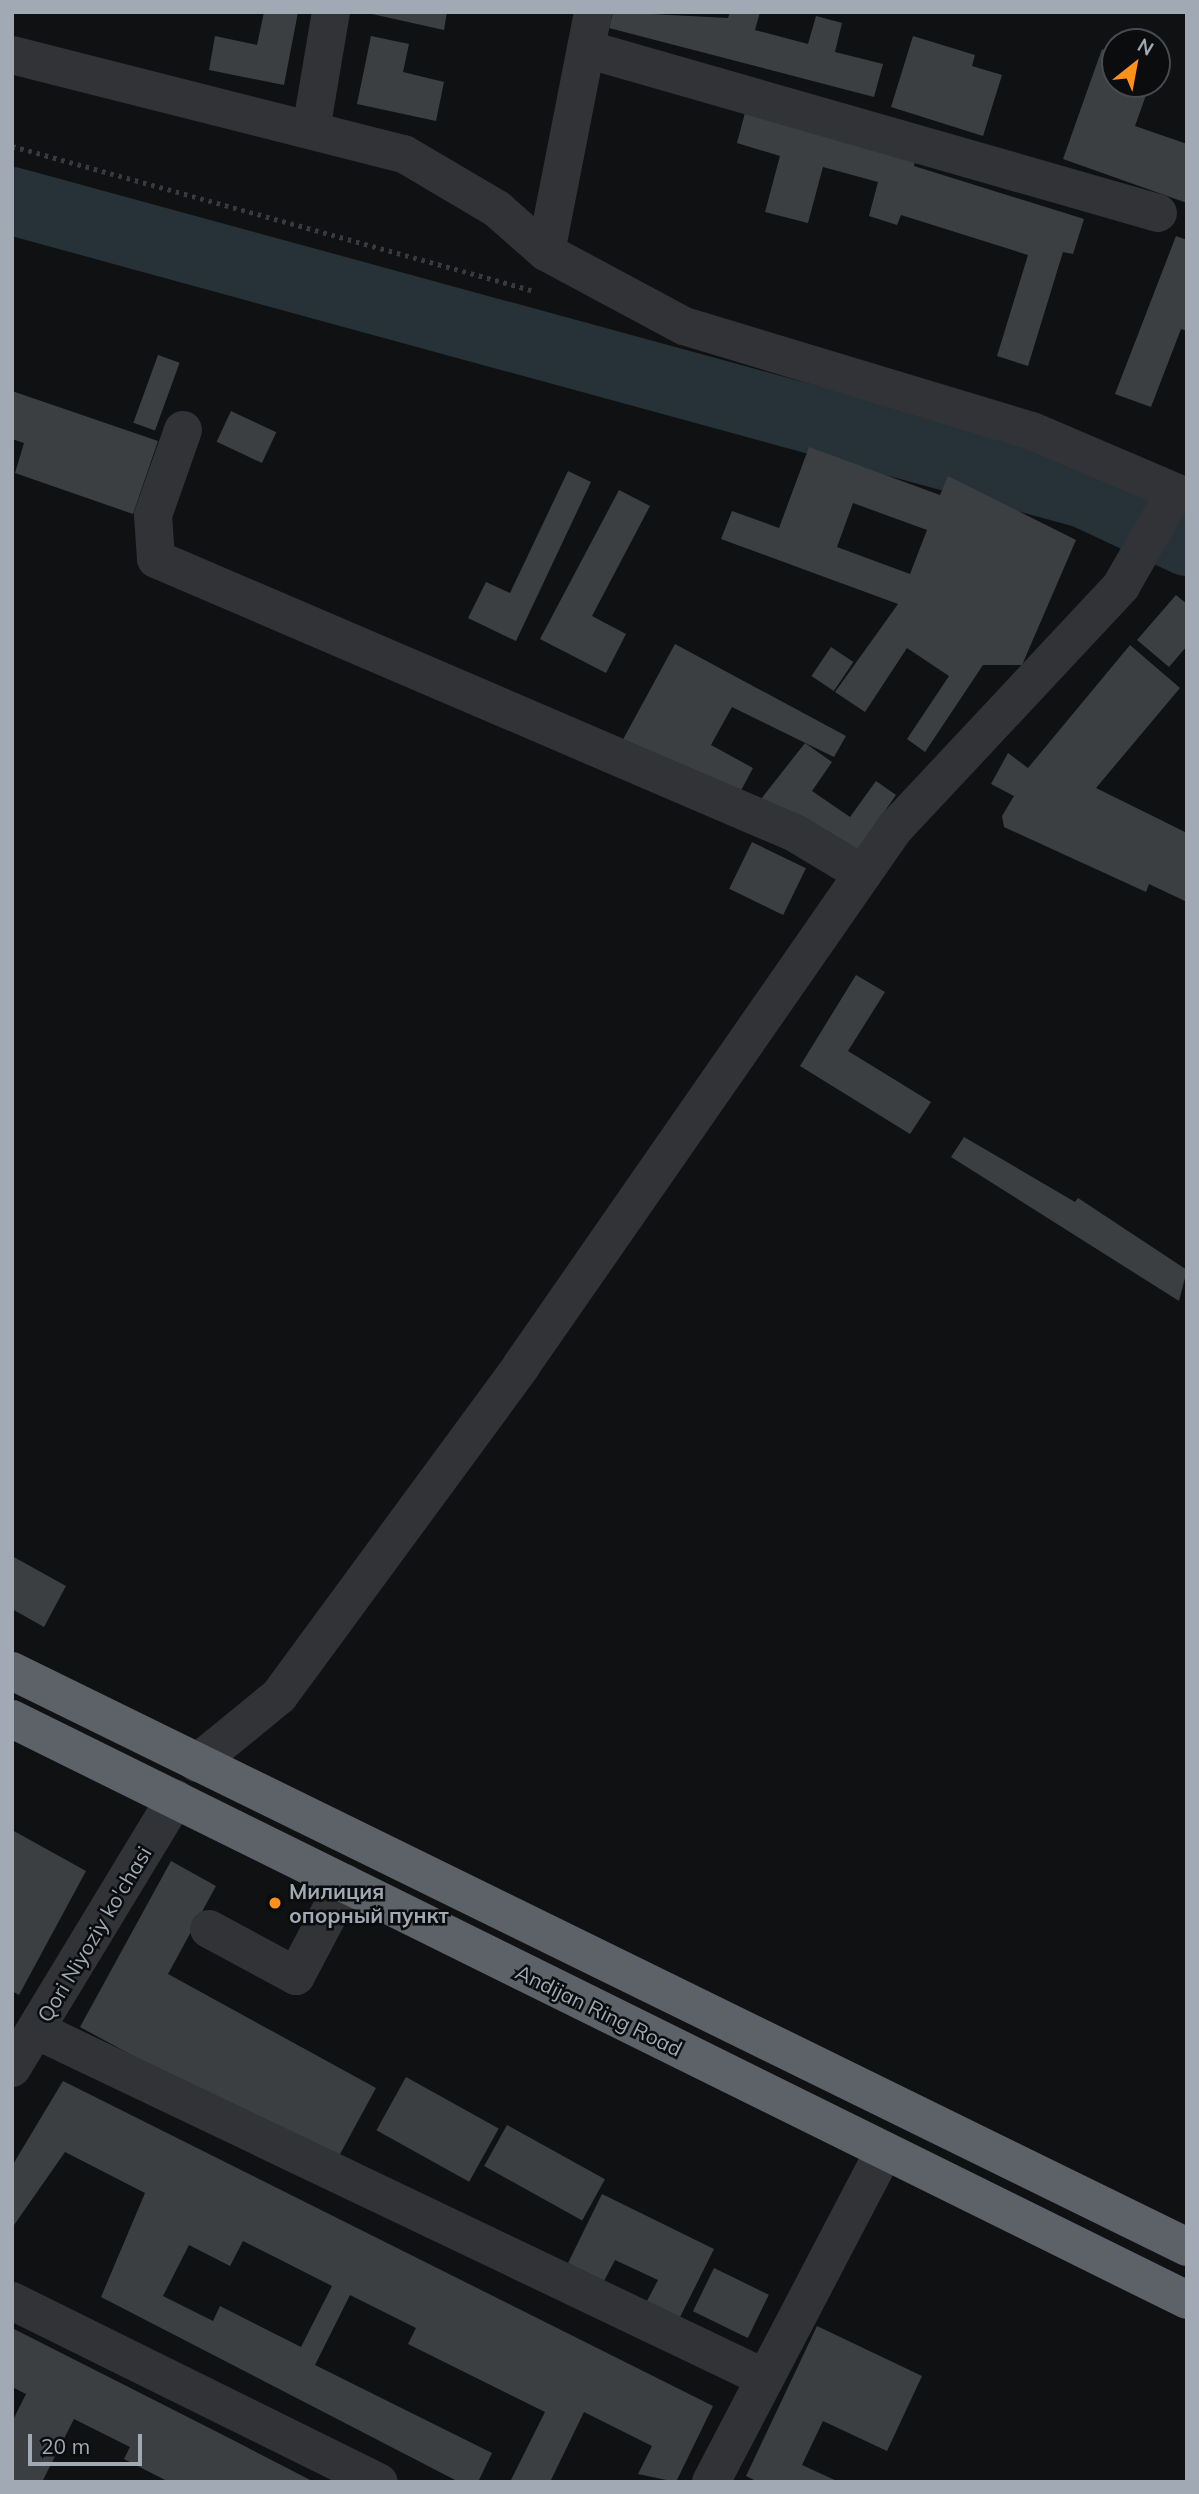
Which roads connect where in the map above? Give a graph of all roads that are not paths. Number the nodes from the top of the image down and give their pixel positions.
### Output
1 (331, 12) edge
2 (589, 31) edge
3 (12, 55) edge
4 (311, 130) junction
5 (1158, 214) dead end
6 (546, 252) junction
7 (183, 430) dead end
8 (1178, 495) edge
9 (863, 874) junction
10 (12, 1671) edge
11 (12, 1719) edge
12 (197, 1763) junction
13 (175, 1800) junction
14 (345, 1883) junction
15 (209, 1929) dead end
16 (36, 2030) junction
17 (12, 2068) edge
18 (884, 2151) junction
19 (1187, 2248) edge
20 (1187, 2300) edge
21 (12, 2301) edge
22 (763, 2376) junction
23 (379, 2482) edge
24 (711, 2482) edge

1 - 4 street
2 - 5 street
2 - 6 street
3 - 4 street
4 - 6 street
6 - 8 street
7 - 9 street
8 - 9 street
9 - 12 street
10 - 12 highway
11 - 13 highway, Andijan Ring Road
12 - 19 highway
13 - 14 highway, Andijan Ring Road
13 - 16 street, Qori Niyoziy ko'chasi
14 - 15 street
14 - 18 highway, Andijan Ring Road
16 - 17 street, Qori Niyoziy ko'chasi
16 - 22 street
18 - 20 highway, Andijan Ring Road
18 - 22 street
21 - 23 street
22 - 24 street

